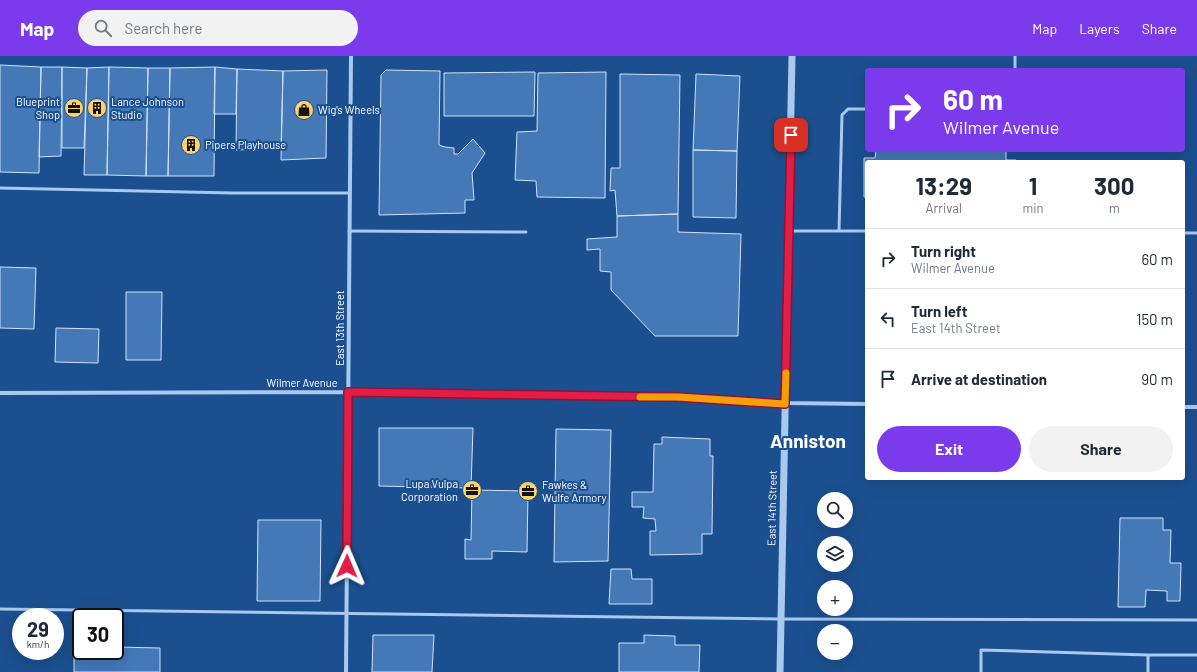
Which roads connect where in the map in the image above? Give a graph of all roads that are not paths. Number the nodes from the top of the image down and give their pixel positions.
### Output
1 (351, 56) edge
2 (792, 56) edge
3 (1016, 56) edge
4 (1015, 68) edge
5 (865, 109) edge
6 (0, 188) edge
7 (350, 194) junction
8 (349, 230) junction
9 (789, 230) junction
10 (839, 231) junction
11 (865, 231) edge
12 (526, 232) dead end
13 (1185, 233) edge
14 (1197, 233) edge
15 (348, 392) junction
16 (0, 393) edge
17 (785, 404) junction
18 (865, 404) edge
19 (1185, 407) edge
20 (1197, 407) edge
21 (0, 609) edge
22 (346, 614) junction
23 (781, 619) junction
24 (1197, 620) edge
25 (1148, 655) junction
26 (1197, 655) edge
27 (346, 672) edge
28 (780, 672) edge
29 (981, 672) edge
30 (1148, 672) edge

1 - 7 street, East 13th Street
2 - 9 street, East 14th Street
3 - 4 lane
5 - 10 lane
6 - 7 lane
7 - 8 street, East 13th Street
8 - 12 lane
8 - 15 street, East 13th Street
9 - 10 lane
9 - 17 street, East 14th Street
10 - 11 lane
13 - 14 lane
15 - 16 street, Wilmer Avenue
15 - 17 street, Wilmer Avenue
15 - 22 street, East 13th Street
17 - 18 street, Wilmer Avenue
17 - 23 street, East 14th Street
19 - 20 street
21 - 22 lane
22 - 23 lane
22 - 27 street, East 13th Street
23 - 24 lane
23 - 28 street, East 14th Street
25 - 26 lane
25 - 29 lane
25 - 30 lane

